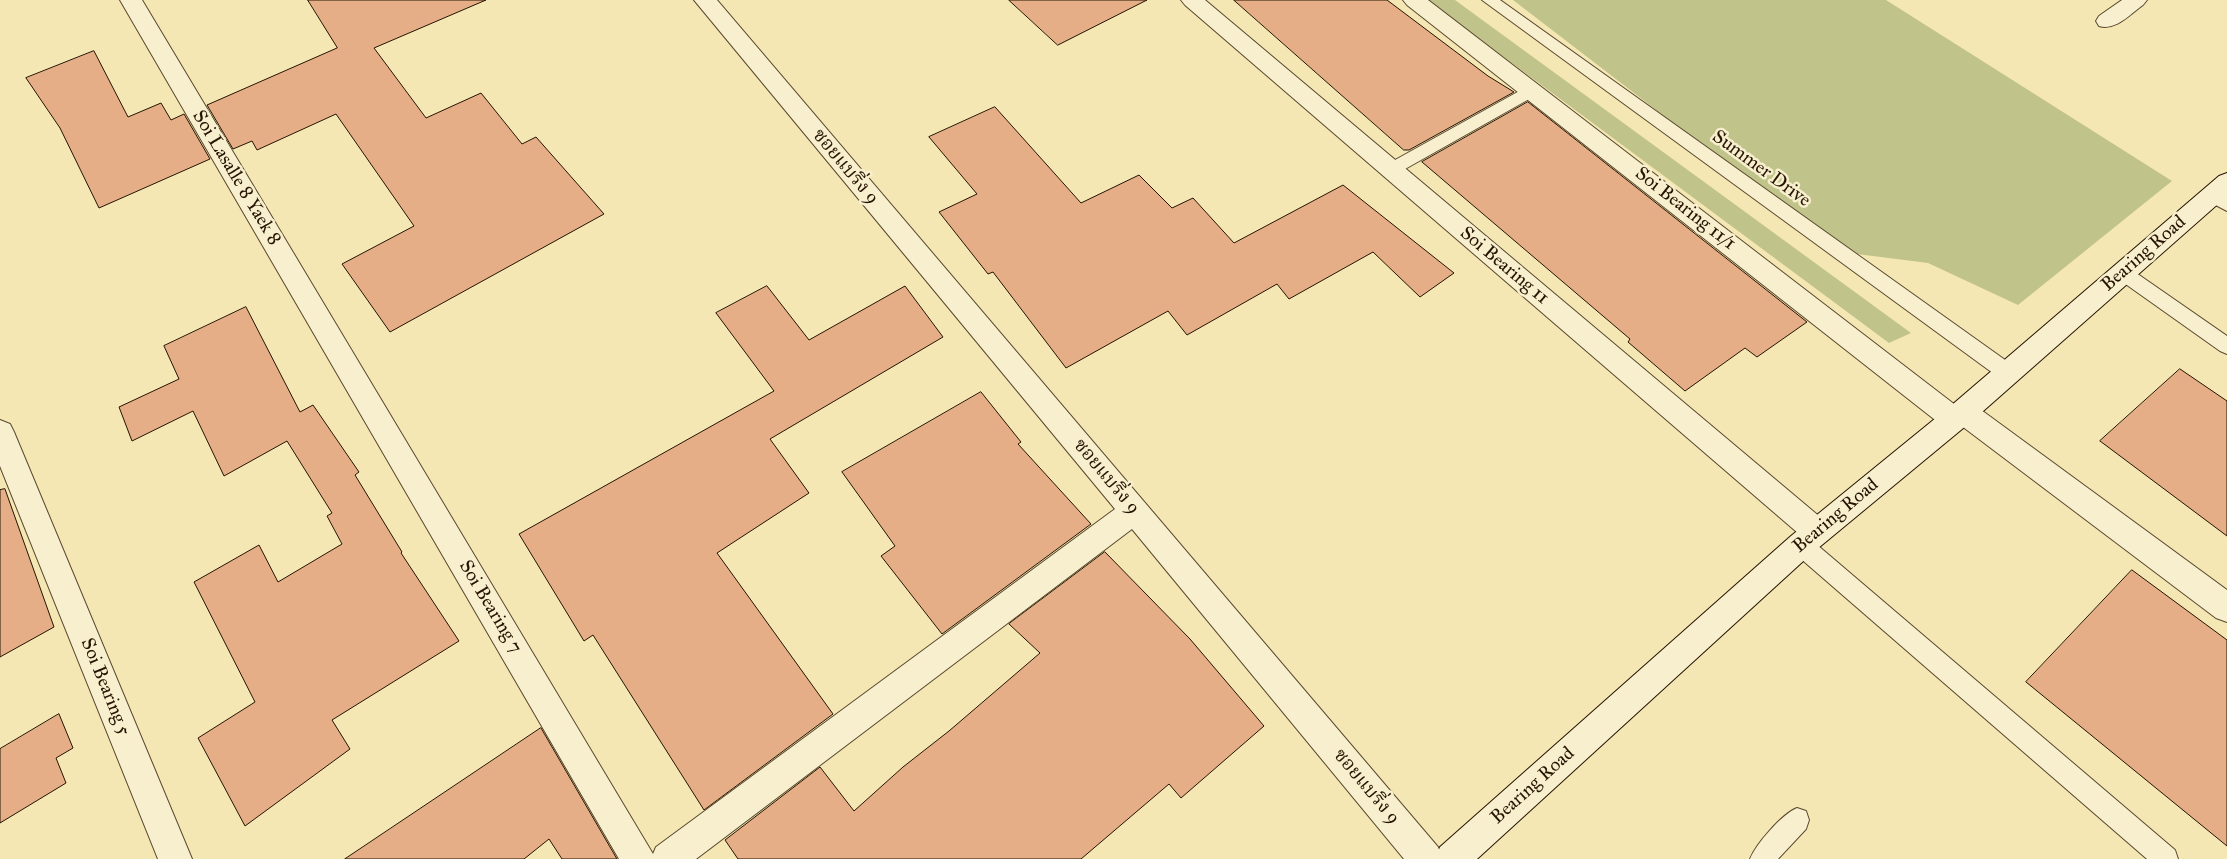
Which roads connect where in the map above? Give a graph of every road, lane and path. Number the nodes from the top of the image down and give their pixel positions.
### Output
1 (131, 0) edge
2 (705, 0) edge
3 (1192, 0) edge
4 (1414, 0) edge
5 (1490, 0) edge
6 (2136, 0) edge
7 (2107, 21) dead end
8 (1532, 90) junction
9 (1392, 170) junction
10 (2222, 194) edge
11 (2123, 272) junction
12 (2227, 346) edge
13 (341, 356) joint
14 (2008, 372) junction
15 (1958, 415) junction
16 (0, 432) edge
17 (1134, 511) junction
18 (1808, 538) junction
19 (2227, 608) edge
20 (1797, 820) dead end
21 (175, 859) edge
22 (638, 859) edge
23 (668, 859) edge
24 (1426, 859) edge
25 (1452, 859) edge
26 (1762, 859) edge
27 (2166, 859) edge

1 - 13 street, Soi Lasalle 8 Yaek 8
2 - 17 street, ซอยแบริ่ง 9
3 - 9 street, Soi Bearing 11
4 - 8 street, Soi Bearing 11/1
5 - 14 lane, Summer Drive
6 - 7 street
8 - 9 lane
8 - 15 street, Soi Bearing 11/1
9 - 18 street, Soi Bearing 11
10 - 11 street, Bearing Road
11 - 12 lane
11 - 14 street, Bearing Road
13 - 22 street, Soi Bearing 7
14 - 15 street, Bearing Road
15 - 18 street, Bearing Road
15 - 19 street, Soi Bearing 11/1
16 - 21 street, Soi Bearing 5
17 - 23 street
17 - 24 street, ซอยแบริ่ง 9
18 - 25 street, Bearing Road
18 - 27 lane
20 - 26 lane

